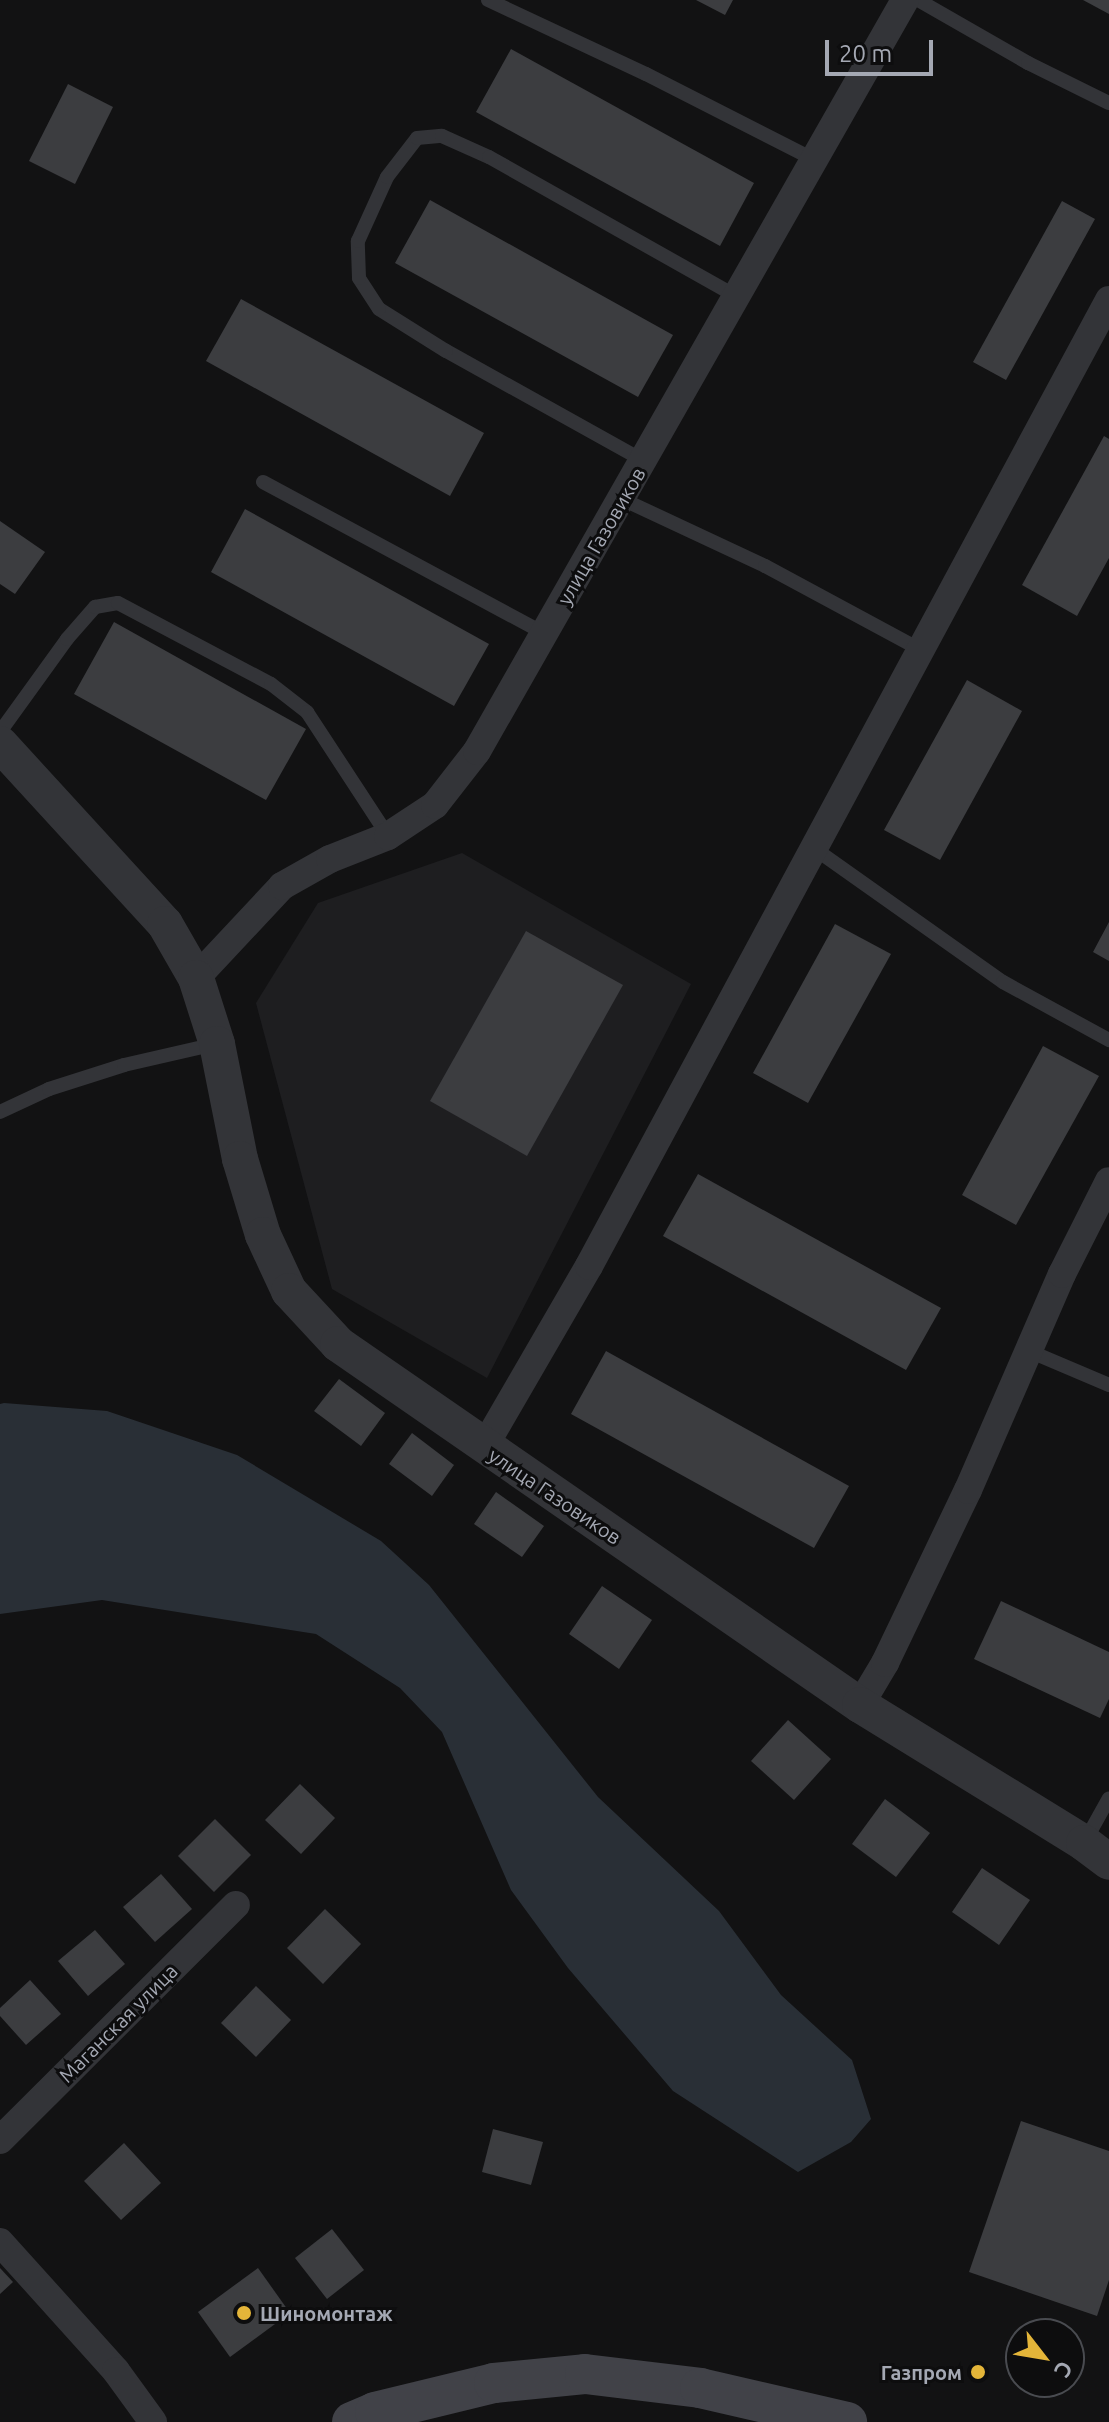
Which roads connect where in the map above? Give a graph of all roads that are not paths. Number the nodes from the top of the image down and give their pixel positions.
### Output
1 (488, 0) edge
2 (905, 0) edge
3 (918, 0) edge
4 (1109, 103) edge
5 (815, 160) junction
6 (737, 297) junction
7 (1109, 300) edge
8 (644, 461) junction
9 (263, 482) dead end
10 (622, 499) junction
11 (545, 634) junction
12 (923, 651) junction
13 (0, 732) edge
14 (0, 744) edge
15 (388, 836) junction
16 (815, 849) junction
17 (196, 978) junction
18 (1109, 1040) edge
19 (217, 1044) junction
20 (0, 1112) edge
21 (1109, 1181) edge
22 (1029, 1351) junction
23 (1109, 1385) edge
24 (484, 1447) junction
25 (860, 1705) junction
26 (1109, 1798) edge
27 (1096, 1853) edge
28 (236, 1905) dead end
29 (0, 2140) edge
30 (0, 2242) edge
31 (153, 2422) edge
32 (352, 2422) edge
33 (847, 2422) edge

1 - 5 lane
2 - 5 street, улица Газовиков
3 - 4 lane
5 - 6 street, улица Газовиков
6 - 8 street, улица Газовиков
6 - 8 lane
7 - 12 street
8 - 10 street, улица Газовиков
9 - 11 lane
10 - 11 street, улица Газовиков
10 - 12 lane
11 - 15 street, улица Газовиков
12 - 16 street
13 - 15 lane
14 - 17 street, улица Газовиков
15 - 17 street, улица Газовиков
16 - 18 lane
16 - 24 street
17 - 19 street, улица Газовиков
19 - 20 lane
19 - 24 street, улица Газовиков
21 - 22 street
22 - 23 lane
22 - 25 street
24 - 25 street, улица Газовиков
25 - 27 street, улица Газовиков
26 - 27 lane
28 - 29 street, Маганская улица
30 - 31 street
32 - 33 main road

